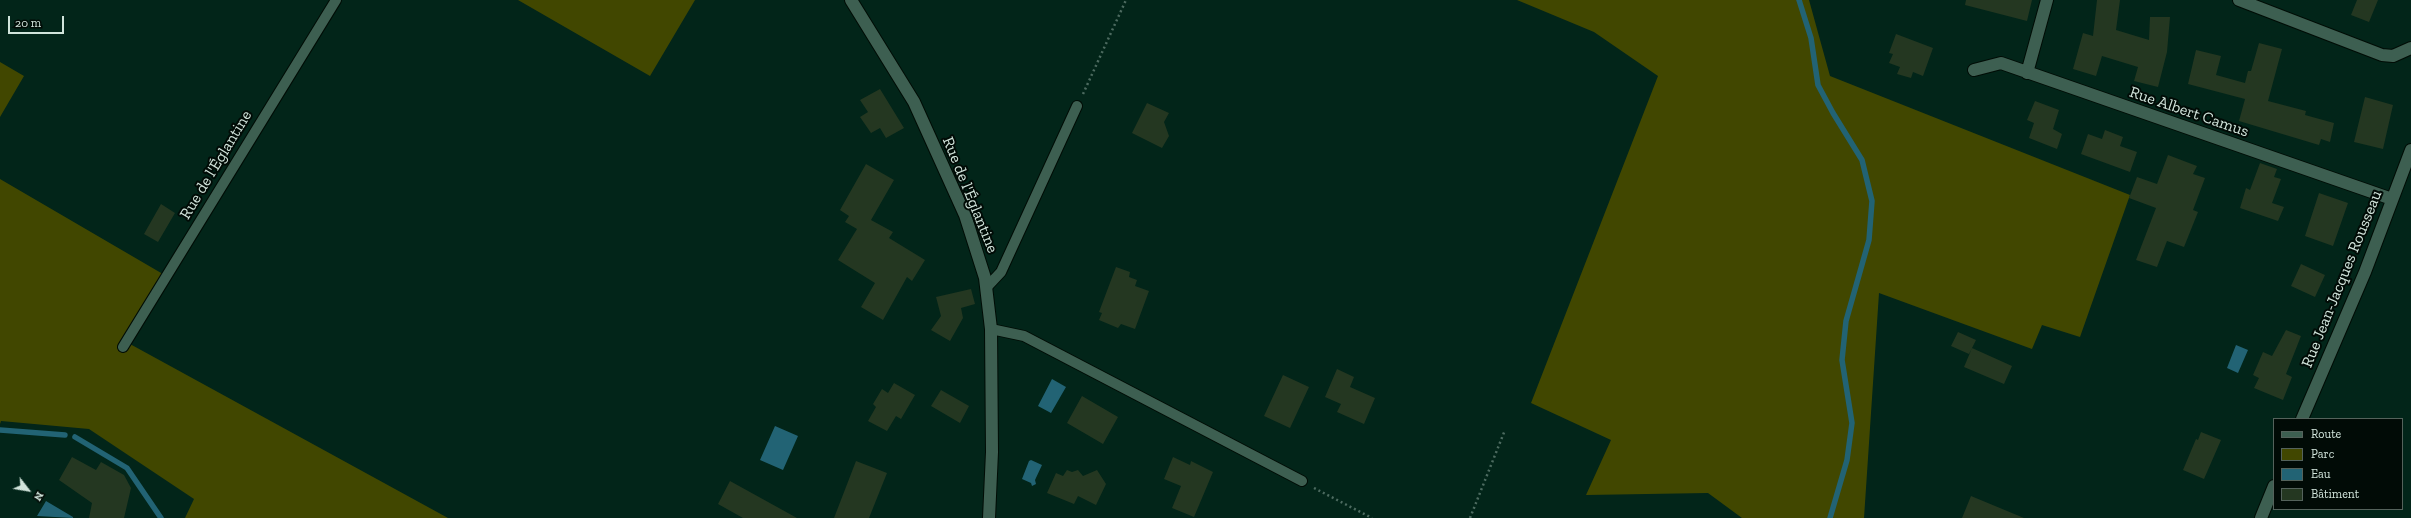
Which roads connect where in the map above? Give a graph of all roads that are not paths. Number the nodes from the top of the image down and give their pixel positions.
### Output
1 (336, 0) edge
2 (851, 0) edge
3 (2047, 0) edge
4 (2239, 0) edge
5 (2411, 48) edge
6 (1974, 70) dead end
7 (2027, 73) junction
8 (1077, 106) road end
9 (2411, 150) edge
10 (2392, 199) junction
11 (986, 288) junction
12 (991, 329) junction
13 (123, 347) dead end
14 (2302, 418) edge
15 (1302, 481) road end
16 (2273, 488) edge
17 (988, 518) edge
18 (2261, 518) edge

1 - 13 lane, Rue de l'Églantine
2 - 11 street, Rue de l'Églantine
3 - 7 street
4 - 5 street
6 - 7 street, Rue Albert Camus
7 - 10 street, Rue Albert Camus
8 - 11 lane
9 - 10 street, Rue Jean-Jacques Rousseau
10 - 14 street, Rue Jean-Jacques Rousseau
11 - 12 street, Rue de l'Églantine
12 - 15 lane
12 - 17 street, Rue de l'Églantine
16 - 18 street

